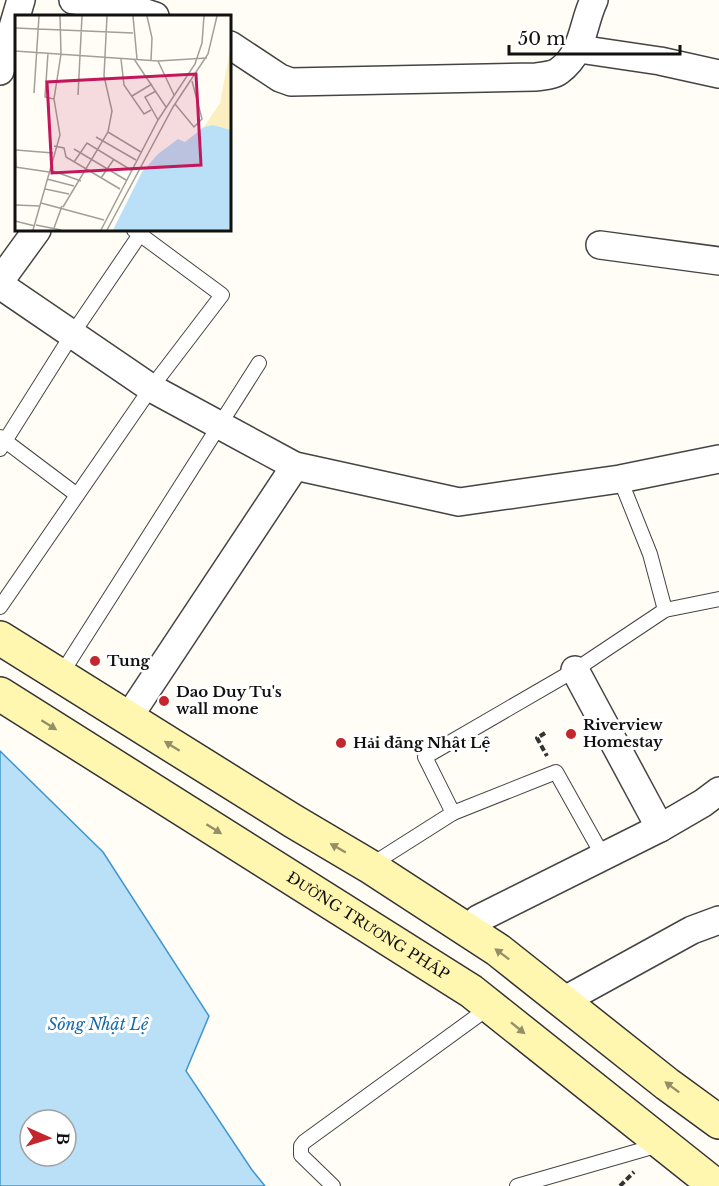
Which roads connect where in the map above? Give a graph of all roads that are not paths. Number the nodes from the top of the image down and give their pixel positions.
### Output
1 (21, 0) edge
2 (73, 0) edge
3 (156, 0) edge
4 (594, 0) edge
5 (17, 15) edge
6 (151, 15) edge
7 (154, 15) edge
8 (15, 21) edge
9 (231, 46) edge
10 (579, 49) junction
11 (0, 72) edge
12 (719, 74) edge
13 (36, 231) edge
14 (139, 231) edge
15 (600, 245) dead end
16 (719, 261) edge
17 (0, 283) edge
18 (73, 333) junction
19 (259, 363) dead end
20 (151, 388) junction
21 (220, 425) junction
22 (2, 442) edge
23 (719, 459) edge
24 (295, 466) junction
25 (620, 478) junction
26 (77, 495) junction
27 (719, 599) edge
28 (0, 607) edge
29 (665, 610) junction
30 (0, 638) edge
31 (575, 670) junction
32 (60, 675) junction
33 (0, 694) edge
34 (128, 718) junction
35 (719, 791) edge
36 (453, 813) junction
37 (660, 828) junction
38 (603, 856) junction
39 (369, 866) junction
40 (719, 920) edge
41 (470, 932) junction
42 (563, 1001) junction
43 (491, 1006) junction
44 (719, 1122) edge
45 (663, 1144) junction
46 (333, 1186) edge
47 (517, 1186) edge
48 (716, 1186) edge

1 - 5 street
2 - 6 street
3 - 7 street
4 - 10 street
8 - 11 street
9 - 10 street
10 - 12 street
13 - 17 street
14 - 18 lane
14 - 20 lane
15 - 16 street
17 - 18 street
18 - 20 street
18 - 22 lane
19 - 21 lane
20 - 21 street
20 - 26 lane
21 - 24 street
21 - 32 lane
22 - 26 lane
23 - 25 street
24 - 25 street
24 - 34 street
25 - 29 lane
26 - 28 lane
27 - 29 lane
29 - 31 lane
30 - 32 main road
31 - 36 lane
31 - 37 street
32 - 34 main road
33 -> 43 main road, ĐƯỜNG TRƯƠNG PHÁP
39 -> 34 main road
35 - 37 street
36 - 38 lane
36 - 39 lane
37 - 38 street
38 - 41 street
39 - 41 main road
40 - 42 street
42 -> 41 main road
44 -> 42 main road
43 -> 45 main road, ĐƯỜNG TRƯƠNG PHÁP
43 - 46 lane
45 - 47 lane
45 - 48 main road, ĐƯỜNG TRƯƠNG PHÁP

